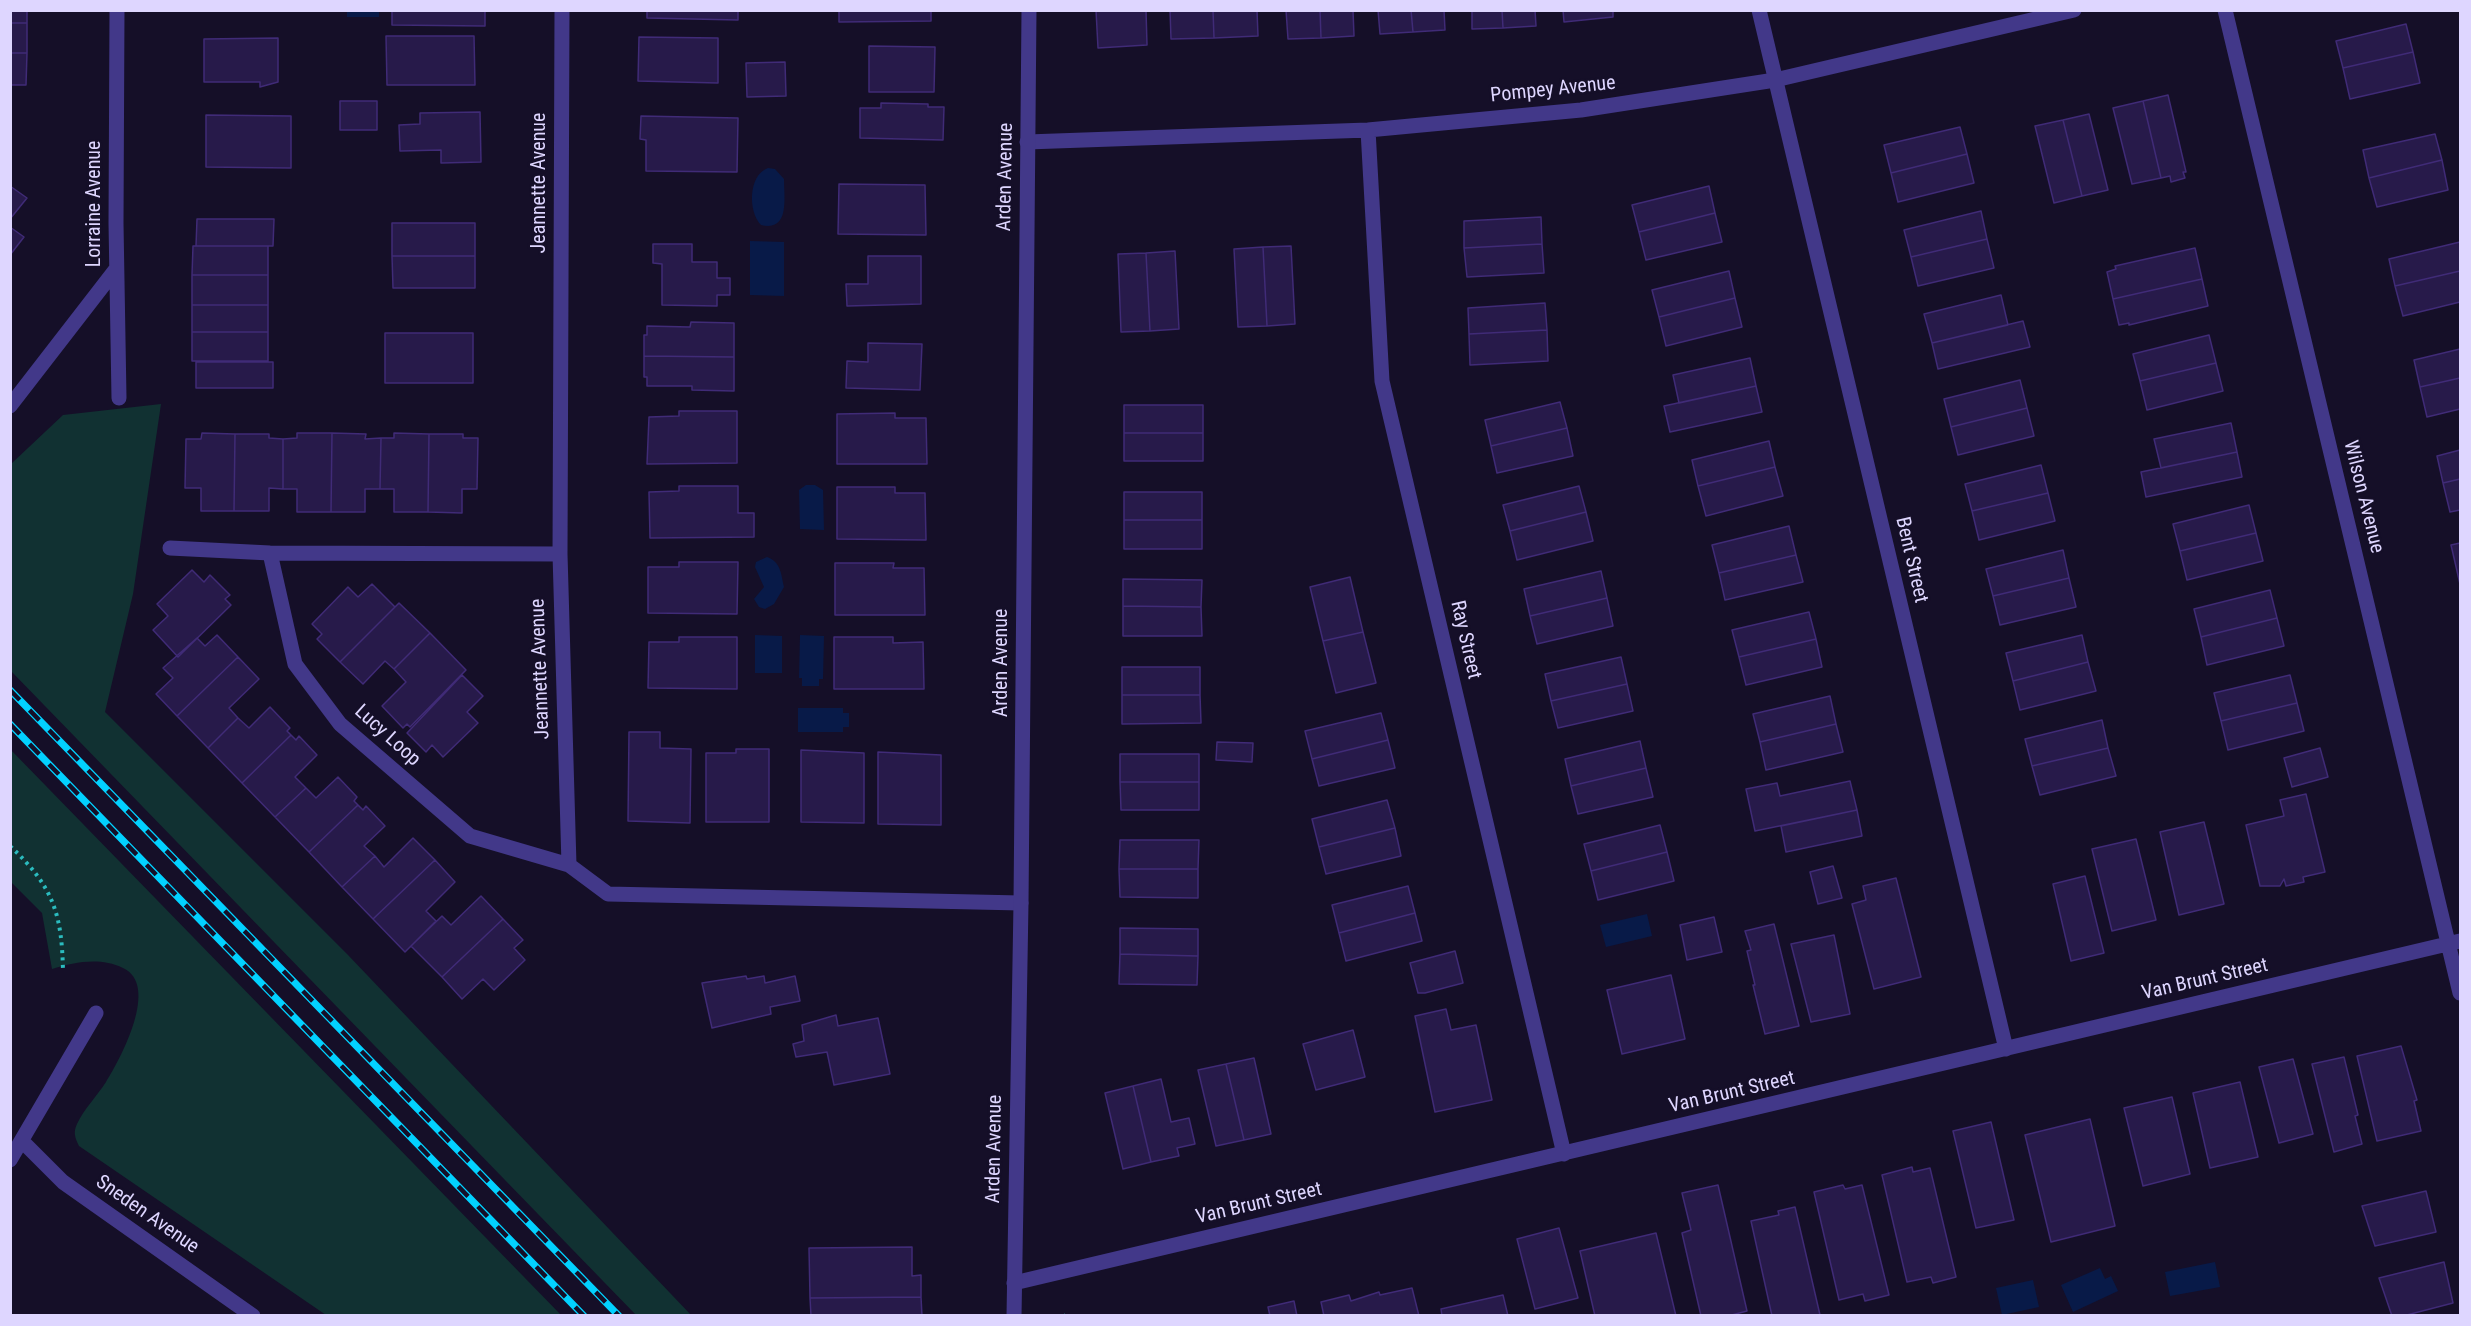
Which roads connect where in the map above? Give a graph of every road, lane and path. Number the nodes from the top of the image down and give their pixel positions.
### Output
1 (117, 10) edge
2 (562, 10) edge
3 (1029, 10) edge
4 (1759, 10) edge
5 (2074, 10) edge
6 (2225, 10) edge
7 (1775, 80) junction
8 (1368, 130) junction
9 (1027, 142) junction
10 (116, 269) junction
11 (119, 398) dead end
12 (10, 406) edge
13 (170, 548) dead end
14 (270, 553) junction
15 (560, 554) junction
16 (10, 846) edge
17 (569, 865) junction
18 (1022, 903) junction
19 (2455, 943) edge
20 (63, 972) dead end
21 (2460, 993) edge
22 (96, 1013) dead end
23 (2006, 1049) junction
24 (23, 1142) junction
25 (1564, 1154) junction
26 (10, 1160) edge
27 (1014, 1283) junction
28 (253, 1316) edge
29 (1014, 1316) edge

1 - 10 street, Lorraine Avenue
2 - 15 street, Jeannette Avenue
3 - 9 street, Arden Avenue
4 - 7 street, Bent Street
5 - 7 street, Pompey Avenue
6 - 19 street, Wilson Avenue
7 - 8 street, Pompey Avenue
7 - 23 street, Bent Street
8 - 9 street, Pompey Avenue
8 - 25 street, Ray Street
9 - 18 street, Arden Avenue
10 - 11 street, Lorraine Avenue
10 - 12 street
13 - 14 street
14 - 15 street
14 - 17 street, Lucy Loop
15 - 17 street, Jeannette Avenue
16 - 20 path
17 - 18 street
18 - 27 street, Arden Avenue
19 - 21 street, Wilson Avenue
19 - 23 street, Van Brunt Street
22 - 24 street
23 - 25 street, Van Brunt Street
24 - 26 street
24 - 28 street, Sneden Avenue
25 - 27 street, Van Brunt Street
27 - 29 street, Arden Avenue

